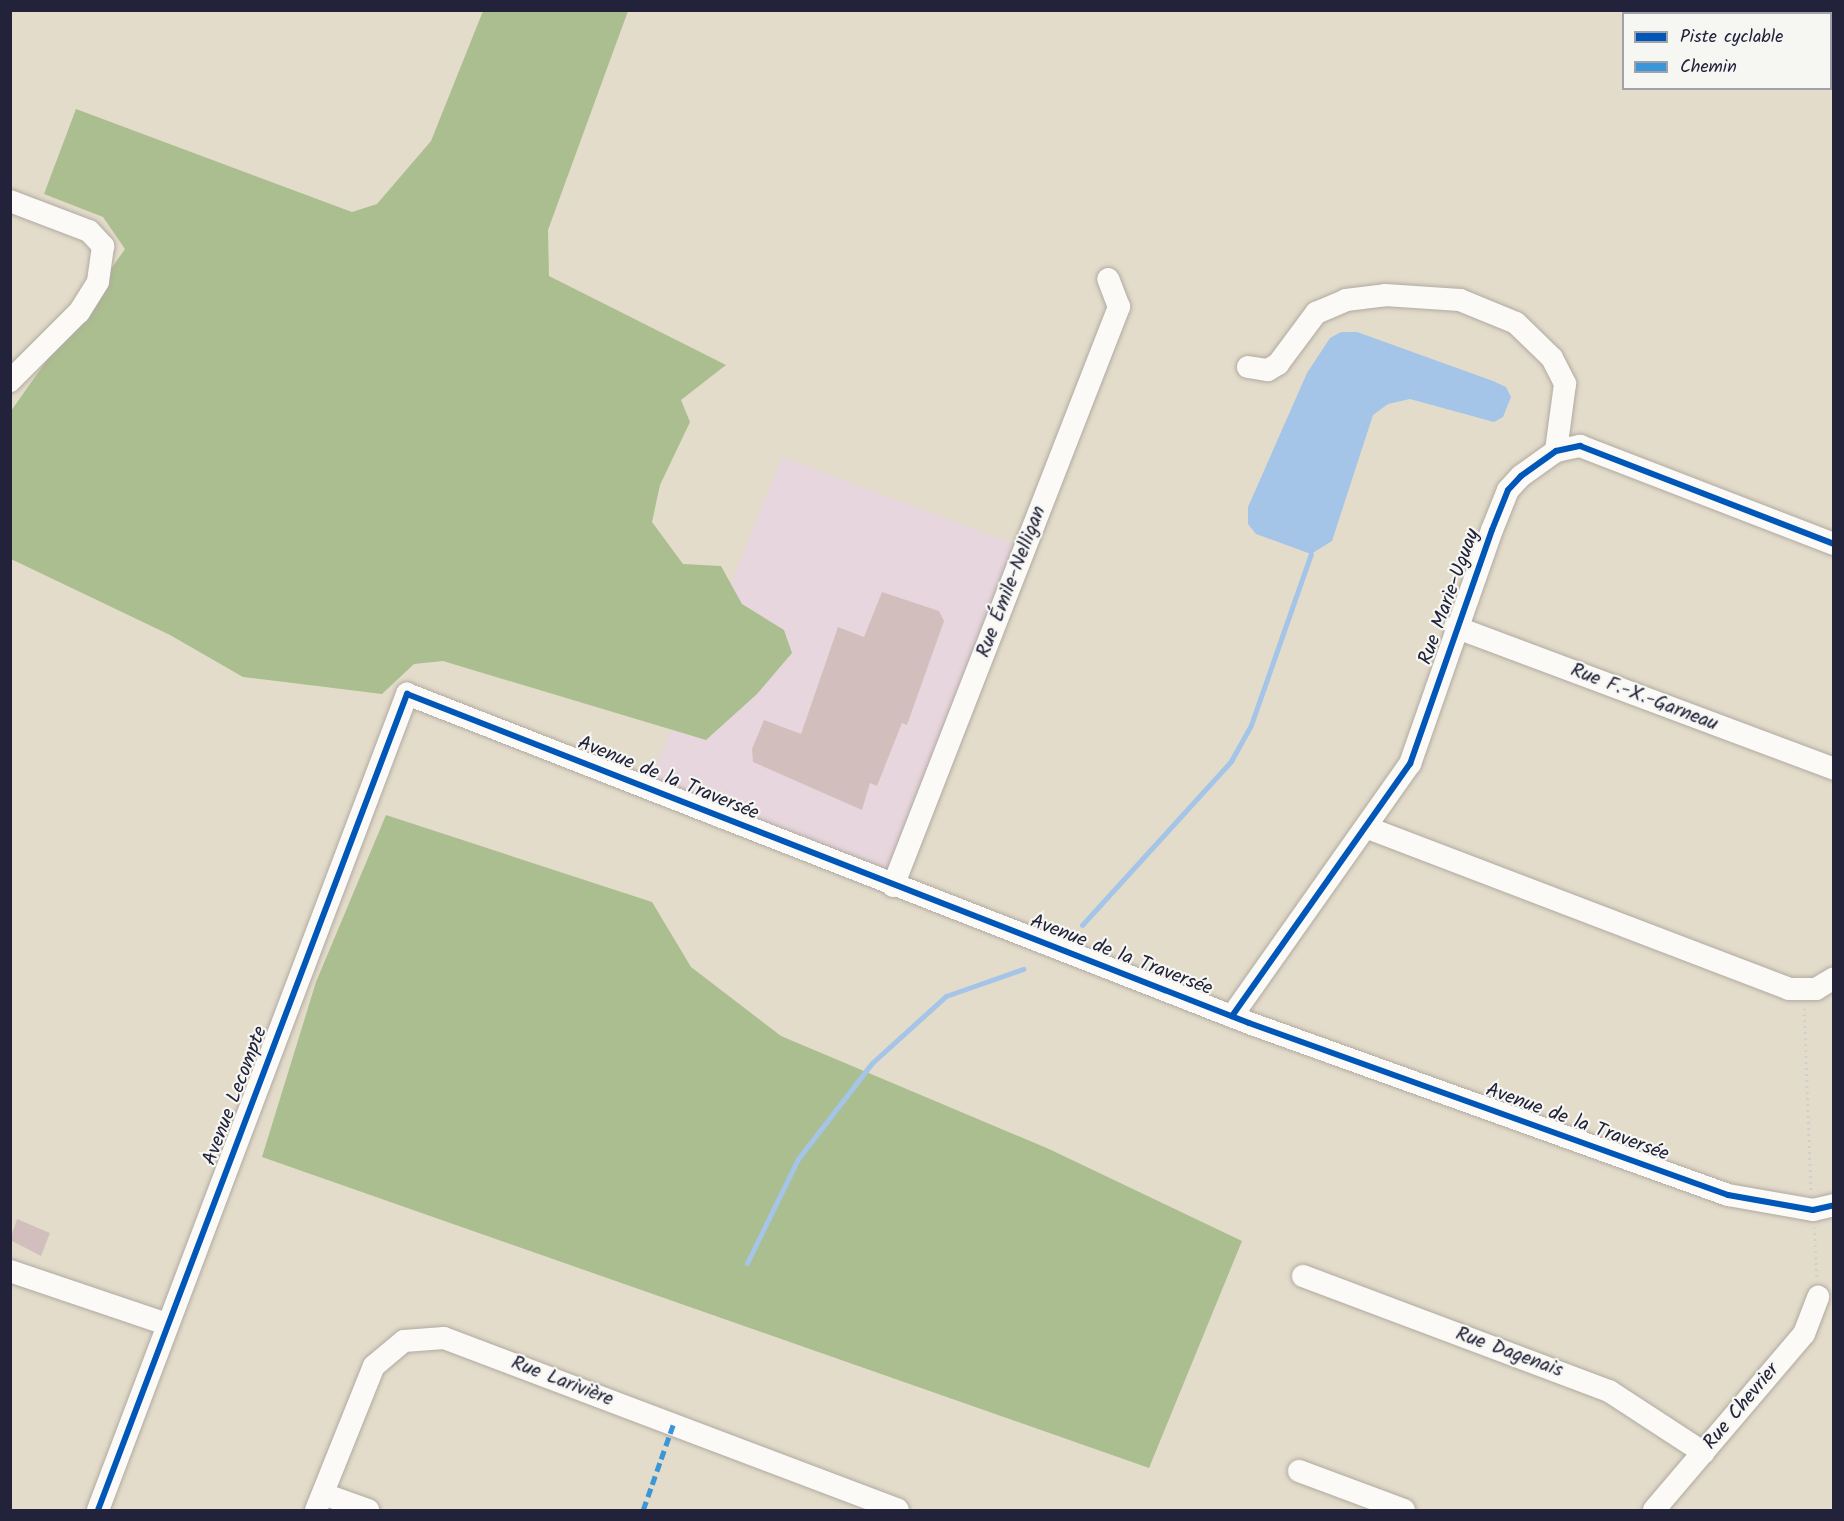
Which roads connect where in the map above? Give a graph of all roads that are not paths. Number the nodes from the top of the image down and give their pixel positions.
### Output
1 (10, 201) edge
2 (1108, 279) dead end
3 (1248, 367) dead end
4 (10, 381) edge
5 (1556, 451) junction
6 (1833, 544) edge
7 (1455, 627) junction
8 (407, 694) joint
9 (1833, 769) edge
10 (1368, 828) junction
11 (893, 886) junction
12 (1833, 978) edge
13 (1232, 1016) junction
14 (1823, 1207) edge
15 (10, 1271) edge
16 (1303, 1276) dead end
17 (1818, 1297) road end
18 (167, 1323) junction
19 (1704, 1453) junction
20 (1299, 1471) dead end
21 (319, 1502) edge
22 (1360, 1502) edge
23 (98, 1510) edge
24 (368, 1510) edge
25 (898, 1510) edge
26 (1404, 1510) edge
27 (1654, 1510) edge

1 - 4 street
2 - 11 street, Rue Émile-Nelligan
3 - 5 street
5 - 6 street
5 - 7 street, Rue Marie-Uguay
7 - 9 street, Rue F.-X.-Garneau
7 - 10 street, Rue Marie-Uguay
8 - 11 street, Avenue de la Traversée
8 - 18 street, Avenue Lecompte
10 - 12 street
10 - 13 street, Rue Marie-Uguay
11 - 13 street, Avenue de la Traversée
13 - 14 street, Avenue de la Traversée
15 - 18 street
16 - 19 street, Rue Dagenais
17 - 19 street, Rue Chevrier
18 - 23 street, Avenue Lecompte
19 - 27 street, Rue Chevrier
20 - 22 street
21 - 24 street
21 - 25 street, Rue Larivière
22 - 26 street

